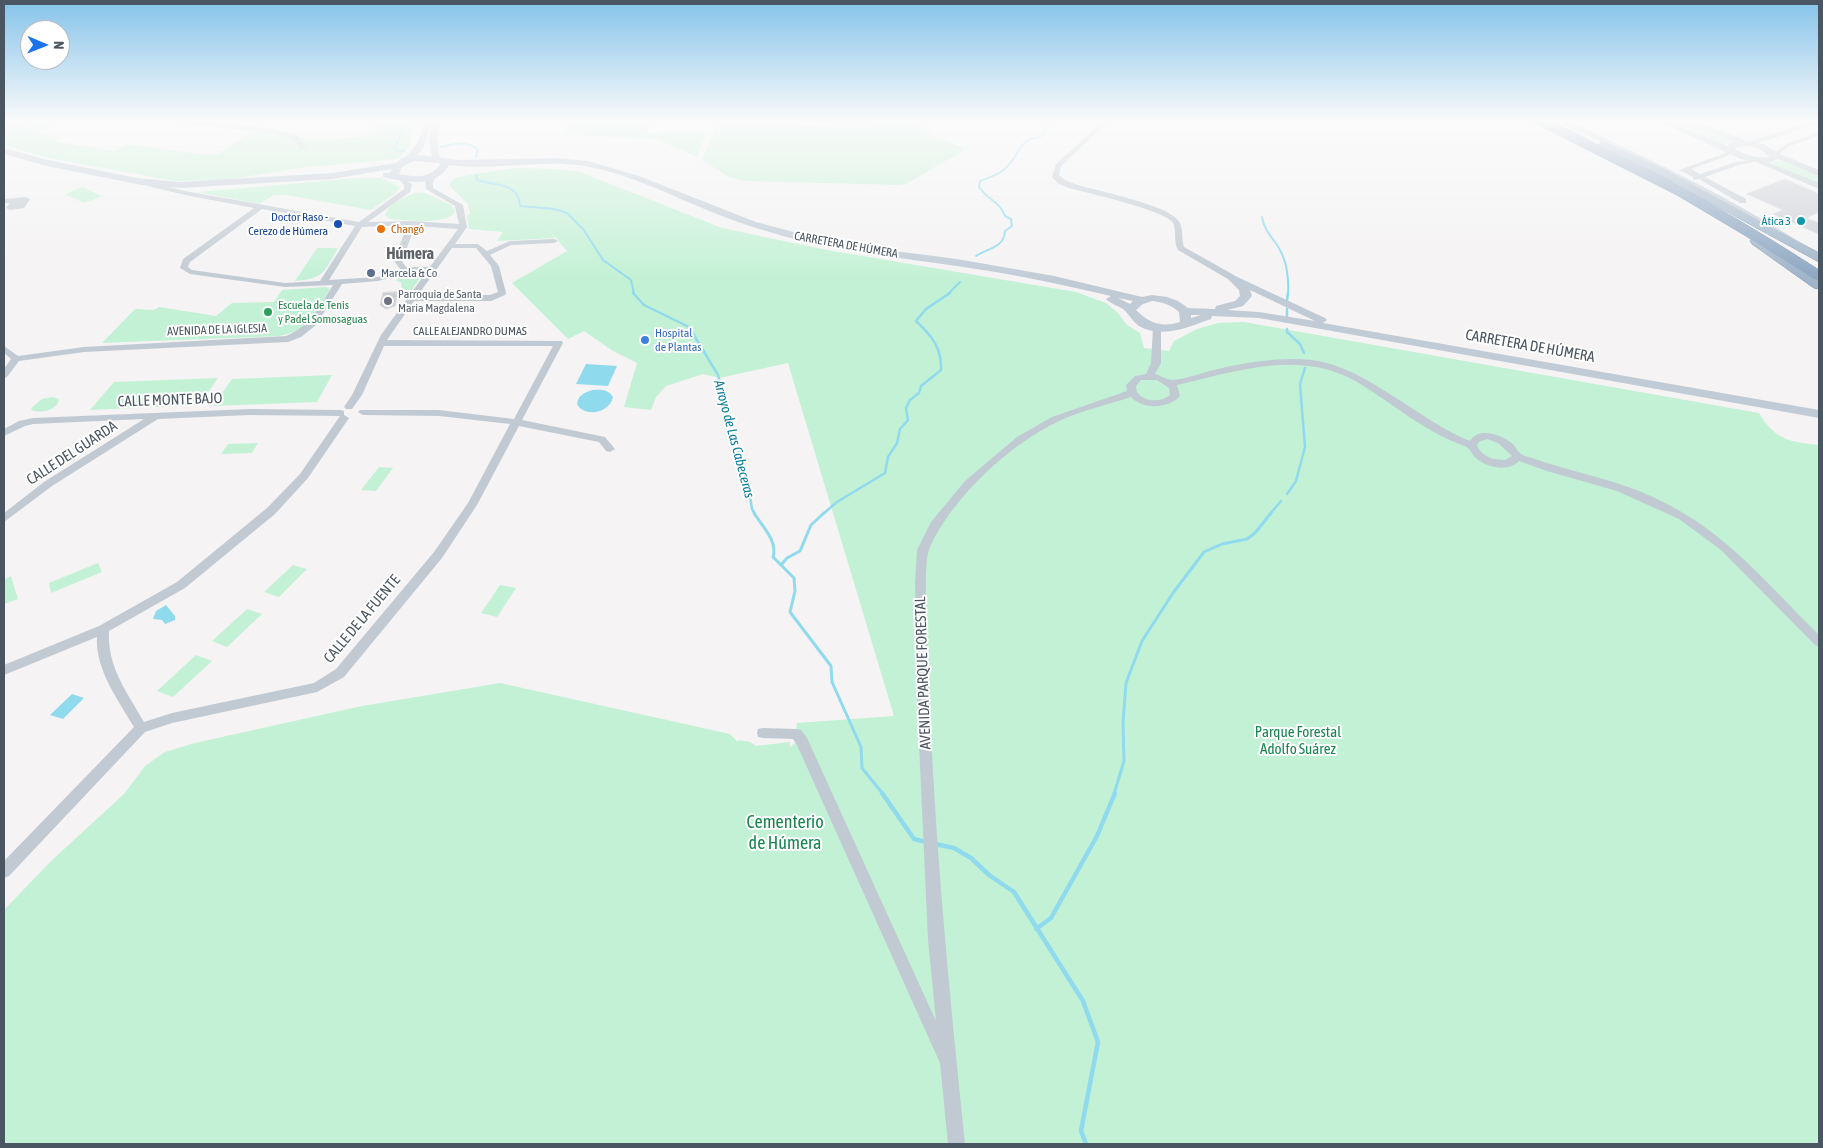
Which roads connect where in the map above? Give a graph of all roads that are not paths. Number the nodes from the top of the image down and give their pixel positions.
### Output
1 (105, 175) edge
2 (340, 175) edge
3 (396, 175) edge
4 (625, 175) edge
5 (1055, 175) edge
6 (1650, 175) joint
7 (1660, 175) edge
8 (1667, 175) edge
9 (1676, 175) edge
10 (1695, 175) edge
11 (1707, 175) edge
12 (1791, 175) edge
13 (332, 176) junction
14 (432, 176) joint
15 (1700, 177) junction
16 (399, 178) junction
17 (137, 181) junction
18 (1819, 186) edge
19 (15, 200) dead end
20 (4, 201) edge
21 (260, 207) junction
22 (383, 208) junction
23 (461, 212) junction
24 (412, 223) junction
25 (391, 224) junction
26 (436, 224) junction
27 (360, 225) junction
28 (1769, 225) junction
29 (463, 227) junction
30 (554, 241) dead end
31 (450, 246) junction
32 (1819, 248) edge
33 (485, 255) junction
34 (1819, 258) edge
35 (401, 267) junction
36 (1819, 268) edge
37 (433, 269) junction
38 (410, 270) junction
39 (392, 276) junction
40 (1819, 276) edge
41 (1231, 277) junction
42 (339, 282) junction
43 (324, 283) junction
44 (1819, 284) edge
45 (1091, 288) junction
46 (412, 298) junction
47 (1142, 300) junction
48 (1184, 310) junction
49 (1234, 313) junction
50 (1134, 316) junction
51 (1181, 325) junction
52 (1157, 328) junction
53 (1390, 338) junction
54 (381, 342) junction
55 (559, 344) joint
56 (4, 350) edge
57 (16, 359) junction
58 (4, 375) edge
59 (1150, 376) junction
60 (1171, 383) junction
61 (1132, 393) junction
62 (350, 412) junction
63 (1819, 414) edge
64 (157, 416) junction
65 (516, 422) junction
66 (4, 433) edge
67 (1472, 446) junction
68 (610, 450) dead end
69 (1517, 456) junction
70 (4, 518) edge
71 (104, 628) junction
72 (1819, 642) edge
73 (4, 670) edge
74 (141, 728) junction
75 (763, 733) dead end
76 (4, 871) edge
77 (948, 1066) junction
78 (956, 1144) edge

1 - 17 main road
2 - 13 main road
3 - 16 main road
4 - 45 main road, CARRETERA DE HÚMERA
5 - 41 street
6 - 40 highway
6 - 44 highway
7 - 36 highway
8 - 34 highway
9 - 28 street
10 - 15 street
11 - 15 street
12 - 18 street
13 - 16 main road
13 - 17 main road
14 - 16 main road
14 - 23 street
15 - 28 street
15 - 32 street
16 - 22 street
17 - 21 street
19 - 20 street
21 - 27 street
21 - 43 street
22 - 25 street
22 - 27 street
23 - 26 street
23 - 29 street
24 - 25 street
24 - 26 street
24 - 35 street
25 - 27 street
26 - 29 street
27 - 43 street
28 - 34 street
29 - 31 street
30 - 33 street
31 - 33 street
31 - 37 street
33 - 46 street
35 - 38 street
35 - 39 street
37 - 38 street
37 - 46 street
38 - 39 street
39 - 42 street
41 - 48 main road
41 - 53 main road
42 - 43 street
42 - 57 street, AVENIDA DE LA IGLESIA
45 - 47 main road, CARRETERA DE HÚMERA
45 - 50 main road, CARRETERA DE HÚMERA
46 - 54 street
47 - 48 main road, CARRETERA DE HÚMERA
47 - 50 main road
48 - 49 main road, CARRETERA DE HÚMERA
48 - 51 main road
49 - 51 main road, CARRETERA DE HÚMERA
49 - 53 main road, CARRETERA DE HÚMERA
50 - 52 main road, CARRETERA DE HÚMERA
51 - 52 main road, CARRETERA DE HÚMERA
52 - 59 street
53 - 63 main road, CARRETERA DE HÚMERA
54 - 55 street, CALLE ALEJANDRO DUMAS
54 - 62 street
55 - 65 street, CALLE DE LA FUENTE
56 - 57 street
57 - 58 street
59 - 60 street
59 - 61 street
60 - 61 street
60 - 67 street
61 - 77 street, AVENIDA PARQUE FORESTAL
62 - 64 street, CALLE MONTE BAJO
62 - 65 street, CALLE MONTE BAJO
62 - 71 street
64 - 66 street, CALLE MONTE BAJO
64 - 70 street, CALLE DEL GUARDA
65 - 68 street, CALLE MONTE BAJO
65 - 74 street, CALLE DE LA FUENTE
67 - 69 street
67 - 69 street
69 - 72 street
71 - 73 street
71 - 74 street
74 - 76 street, CALLE DE LA FUENTE
75 - 77 street, AVENIDA PARQUE FORESTAL
77 - 78 street, AVENIDA PARQUE FORESTAL

